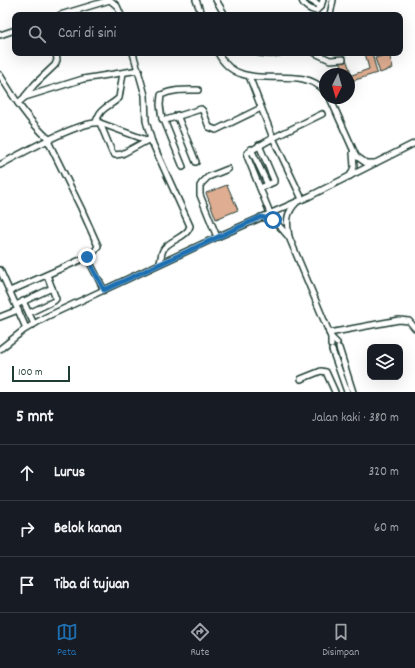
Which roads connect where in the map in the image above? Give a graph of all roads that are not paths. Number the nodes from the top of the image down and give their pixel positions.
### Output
1 (196, 0) edge
2 (216, 0) edge
3 (302, 0) edge
4 (310, 0) edge
5 (323, 0) edge
6 (333, 0) edge
7 (320, 6) junction
8 (70, 12) edge
9 (120, 12) edge
10 (201, 12) edge
11 (223, 12) edge
12 (331, 12) edge
13 (12, 31) edge
14 (0, 35) edge
15 (56, 56) edge
16 (135, 56) edge
17 (220, 56) edge
18 (321, 56) edge
19 (343, 59) dead end
20 (139, 70) junction
21 (123, 73) junction
22 (0, 75) edge
23 (249, 76) junction
24 (319, 86) edge
25 (198, 90) dead end
26 (25, 97) junction
27 (18, 103) junction
28 (333, 104) edge
29 (261, 108) junction
30 (322, 114) dead end
31 (177, 116) junction
32 (164, 120) junction
33 (98, 122) junction
34 (273, 138) junction
35 (49, 140) junction
36 (150, 141) junction
37 (415, 143) edge
38 (259, 145) junction
39 (251, 150) junction
40 (352, 150) junction
41 (196, 162) dead end
42 (380, 162) junction
43 (0, 165) edge
44 (183, 167) dead end
45 (228, 168) dead end
46 (346, 179) junction
47 (268, 185) junction
48 (260, 188) junction
49 (302, 199) junction
50 (297, 202) junction
51 (270, 213) junction
52 (261, 217) junction
53 (218, 237) junction
54 (289, 238) junction
55 (87, 257) junction
56 (160, 263) junction
57 (0, 270) edge
58 (47, 275) junction
59 (52, 288) junction
60 (104, 290) junction
61 (10, 291) junction
62 (23, 301) junction
63 (17, 307) junction
64 (29, 313) junction
65 (0, 317) edge
66 (34, 324) junction
67 (26, 328) junction
68 (415, 328) edge
69 (330, 335) junction
70 (0, 349) edge
71 (342, 366) junction
72 (301, 379) dead end
73 (335, 392) edge
74 (347, 392) edge
75 (353, 392) edge

1 - 10 street
2 - 11 street
3 - 7 street
4 - 7 street
5 - 7 street
6 - 12 street
8 - 9 street
13 - 14 street
15 - 26 street
16 - 20 street
17 - 23 street
18 - 19 street
20 - 21 street
20 - 36 street
21 - 26 street
21 - 33 street
22 - 27 street
23 - 24 street
23 - 29 street
25 - 32 street
26 - 27 street
27 - 35 street
28 - 40 street
29 - 31 street
29 - 34 street
30 - 34 street
31 - 32 street
31 - 41 street
32 - 44 street
33 - 35 street
33 - 36 street
33 - 36 street
34 - 38 street
34 - 49 street
35 - 43 street
35 - 55 street
36 - 56 street
37 - 42 street
38 - 39 street
38 - 47 street
39 - 47 street
39 - 48 street
40 - 42 street
40 - 46 street
42 - 46 street
45 - 53 street
46 - 49 street
47 - 48 street
48 - 51 street
49 - 50 street
50 - 51 street
50 - 54 street
51 - 52 street
52 - 53 street
52 - 54 street
53 - 56 street
54 - 69 street
55 - 58 street
55 - 60 street
56 - 60 street
57 - 61 street
58 - 59 street
58 - 61 street
59 - 62 street
59 - 64 street
60 - 66 street
61 - 63 street
62 - 63 street
62 - 64 street
63 - 65 street
63 - 67 street
64 - 66 street
66 - 67 street
67 - 70 street
68 - 69 street
69 - 71 street
69 - 71 street
71 - 74 street
71 - 75 street
72 - 73 street

